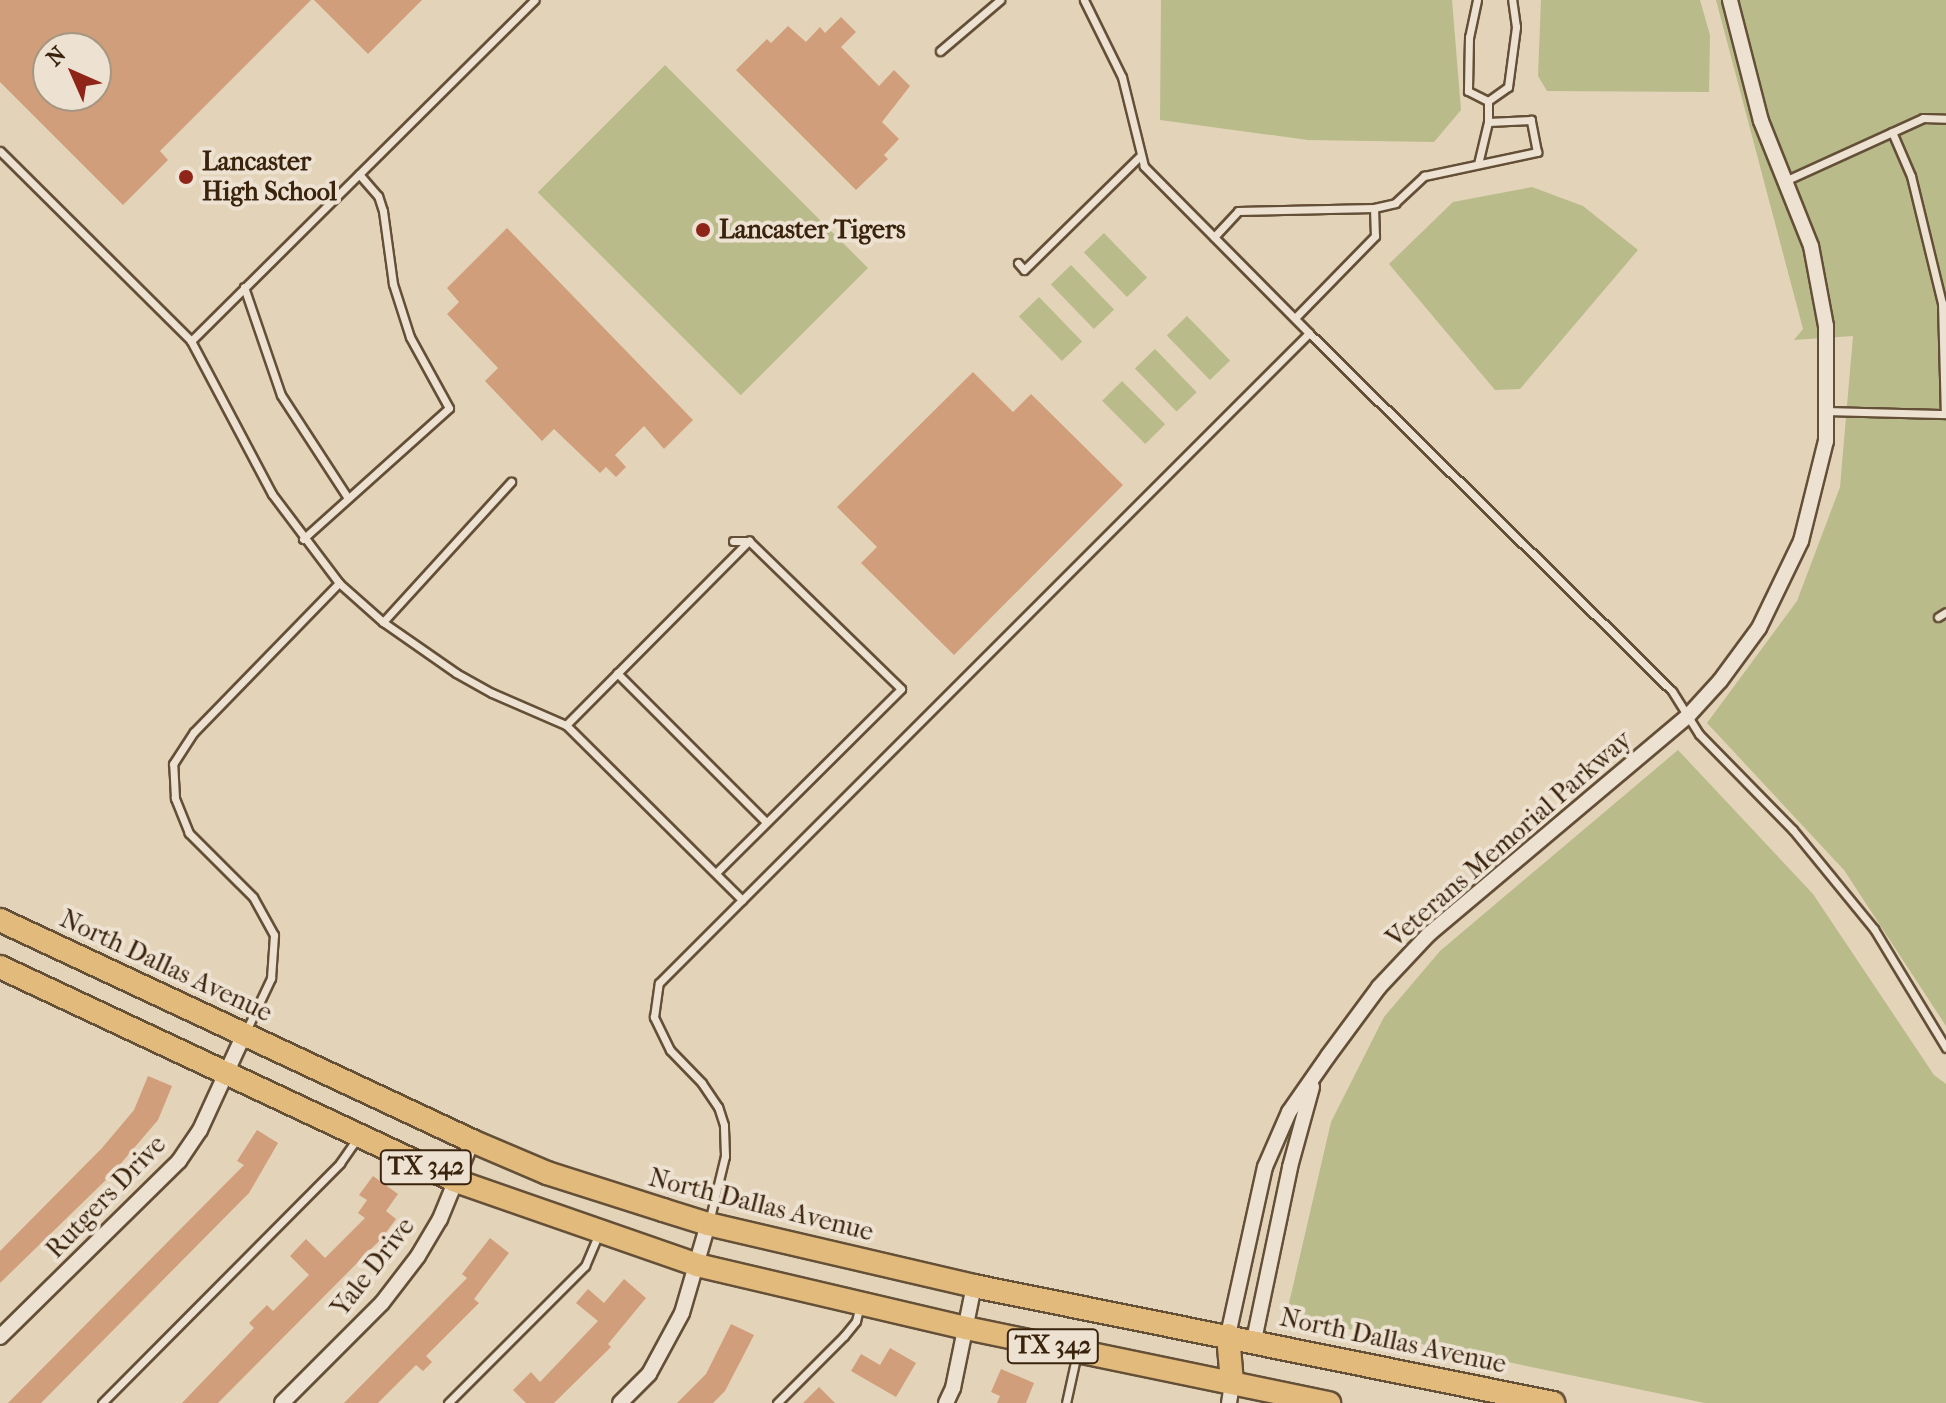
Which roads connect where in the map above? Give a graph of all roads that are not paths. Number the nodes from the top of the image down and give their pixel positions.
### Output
1 (534, 0) edge
2 (1000, 0) edge
3 (1084, 0) edge
4 (1477, 0) edge
5 (1512, 0) edge
6 (1730, 0) edge
7 (940, 51) dead end
8 (1488, 101) junction
9 (1946, 119) edge
10 (1488, 122) junction
11 (1892, 132) junction
12 (0, 151) edge
13 (1140, 156) junction
14 (1478, 164) junction
15 (359, 174) junction
16 (1787, 180) junction
17 (1097, 183) dead end
18 (1105, 190) junction
19 (1374, 208) junction
20 (1059, 223) dead end
21 (1065, 229) junction
22 (1214, 237) junction
23 (1018, 263) dead end
24 (244, 287) junction
25 (1295, 318) junction
26 (1309, 333) junction
27 (191, 341) junction
28 (1829, 411) junction
29 (1946, 414) edge
30 (511, 482) dead end
31 (348, 498) junction
32 (303, 539) junction
33 (733, 541) dead end
34 (749, 541) junction
35 (339, 583) junction
36 (383, 622) junction
37 (617, 673) junction
38 (1688, 716) junction
39 (566, 725) junction
40 (766, 822) junction
41 (716, 873) junction
42 (742, 900) junction
43 (0, 920) edge
44 (0, 967) edge
45 (245, 1032) junction
46 (1946, 1048) edge
47 (227, 1071) junction
48 (1313, 1083) junction
49 (359, 1134) junction
50 (472, 1141) junction
51 (456, 1181) junction
52 (708, 1224) junction
53 (600, 1231) junction
54 (697, 1265) junction
55 (974, 1286) junction
56 (861, 1303) junction
57 (966, 1328) junction
58 (1228, 1335) junction
59 (0, 1337) edge
60 (1254, 1340) junction
61 (1078, 1351) junction
62 (1231, 1393) edge
63 (1512, 1399) edge
64 (102, 1403) edge
65 (282, 1403) edge
66 (448, 1403) edge
67 (620, 1403) edge
68 (777, 1403) edge
69 (946, 1403) edge
70 (1066, 1403) edge
71 (1329, 1403) edge
72 (1553, 1403) edge

1 - 15 lane
2 - 7 lane
3 - 13 lane
4 - 8 lane
5 - 8 lane
6 - 16 street, Veterans Memorial Parkway
8 - 10 lane
9 - 11 lane
10 - 14 lane
10 - 14 lane
11 - 16 lane
11 - 29 lane
12 - 27 lane
13 - 18 lane
13 - 22 lane
14 - 19 lane
15 - 24 lane
15 - 31 lane
16 - 28 street, Veterans Memorial Parkway
17 - 18 lane
18 - 21 lane
19 - 22 lane
19 - 25 lane
20 - 21 lane
21 - 23 lane
22 - 25 lane
24 - 27 lane
24 - 31 lane
25 - 26 lane
26 - 38 lane
26 - 42 lane
27 - 32 lane
28 - 29 lane
28 - 38 street, Veterans Memorial Parkway
30 - 36 lane
31 - 32 lane
32 - 35 lane
33 - 34 lane
34 - 37 lane
34 - 40 lane
35 - 36 lane
35 - 45 lane
36 - 39 lane
37 - 39 lane
37 - 40 lane
38 - 46 lane
38 - 48 street, Veterans Memorial Parkway
39 - 41 lane
40 - 41 lane
41 - 42 lane
42 - 52 lane
43 - 45 main road, North Dallas Avenue / TX 342
44 - 47 main road, TX 342
45 - 47 street, Rutgers Drive
45 - 50 main road, North Dallas Avenue / TX 342
47 - 49 main road, TX 342
47 - 59 street, Rutgers Drive
48 - 58 street, Veterans Memorial Parkway
48 - 60 street, Veterans Memorial Parkway
49 - 51 main road, TX 342
49 - 64 lane
50 - 51 street, Yale Drive
50 - 52 main road, North Dallas Avenue / TX 342
51 - 53 main road, TX 342
51 - 65 street, Yale Drive
52 - 54 street
52 - 55 main road, North Dallas Avenue / TX 342
53 - 54 main road, TX 342
53 - 66 lane
54 - 56 main road, TX 342
54 - 67 street
55 - 57 street
55 - 58 main road, North Dallas Avenue / TX 342
56 - 57 main road, TX 342
56 - 68 lane
57 - 61 main road, TX 342
57 - 69 street
58 - 60 main road, North Dallas Avenue / TX 342
58 - 62 main road
60 - 62 main road
60 - 63 main road, North Dallas Avenue / TX 342
61 - 62 main road, TX 342
61 - 70 lane
62 - 71 main road, TX 342
63 - 72 main road, North Dallas Avenue / TX 342

